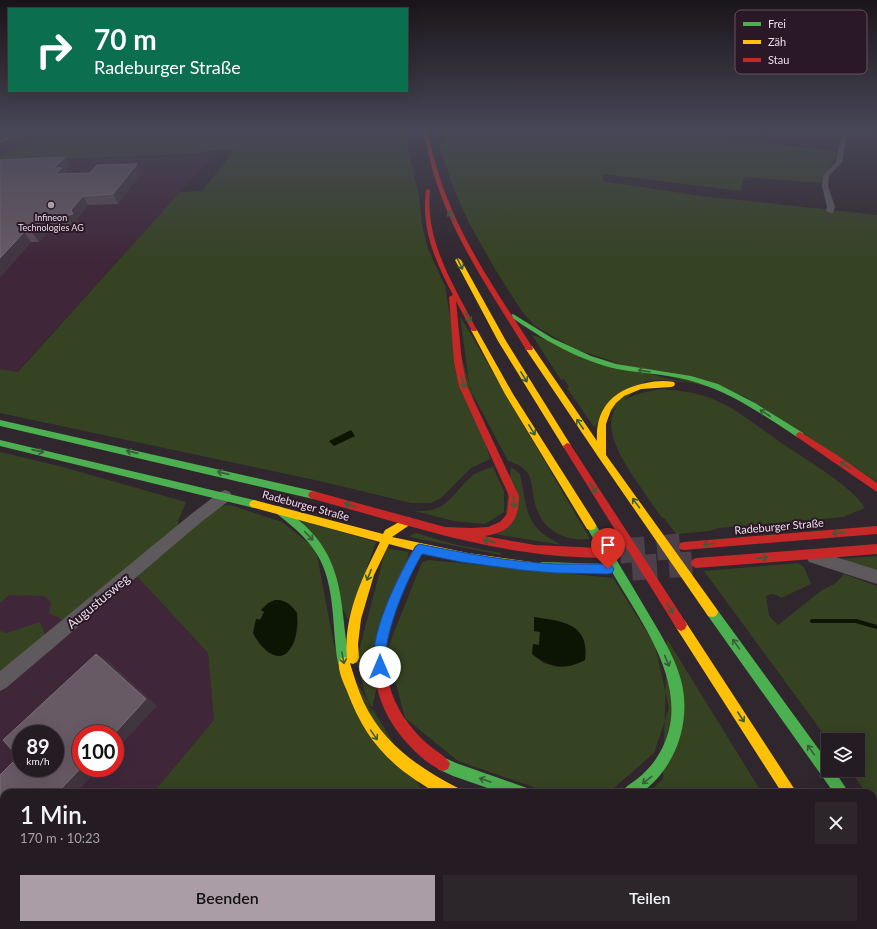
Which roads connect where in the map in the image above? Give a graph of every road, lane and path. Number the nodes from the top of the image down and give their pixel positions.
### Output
1 (436, 174) edge
2 (828, 174) edge
3 (435, 210) dead end
4 (830, 211) dead end
5 (454, 252) dead end
6 (450, 282) junction
7 (505, 310) junction
8 (0, 423) edge
9 (767, 425) dead end
10 (0, 443) edge
11 (602, 456) junction
12 (877, 488) edge
13 (200, 490) junction
14 (224, 496) junction
15 (280, 510) junction
16 (195, 519) junction
17 (408, 521) junction
18 (877, 530) edge
19 (446, 531) junction
20 (385, 540) junction
21 (684, 546) tunnel mouth
22 (419, 549) junction
23 (877, 549) edge
24 (599, 552) dead end
25 (806, 554) junction
26 (696, 564) tunnel mouth
27 (608, 569) dead end
28 (877, 577) edge
29 (0, 682) edge
30 (356, 701) junction
31 (445, 789) edge
32 (510, 789) edge
33 (634, 789) edge
34 (787, 789) edge
35 (839, 789) edge

7 -> 1 main road
2 - 4 street
3 - 6 main road
5 -> 34 main road
6 -> 19 main road
6 -> 33 main road
11 -> 7 main road
12 -> 7 main road
17 -> 8 main road, Radeburger Straße
9 - 11 main road
10 -> 13 main road, Radeburger Straße
35 -> 11 main road
13 - 14 main road, Radeburger Straße
13 - 16 street
14 - 15 main road, Radeburger Straße
14 - 16 street, Augustusweg
15 - 20 main road, Radeburger Straße
15 -> 30 main road
16 - 29 street, Augustusweg
17 - 19 main road, Radeburger Straße
17 - 20 main road
18 -> 21 main road, Radeburger Straße
24 -> 19 main road, Radeburger Straße
20 - 22 main road, Radeburger Straße
20 -> 30 main road
22 - 27 main road, Radeburger Straße
32 -> 22 main road
23 - 25 main road
26 -> 25 main road
25 - 28 street
30 -> 31 main road

